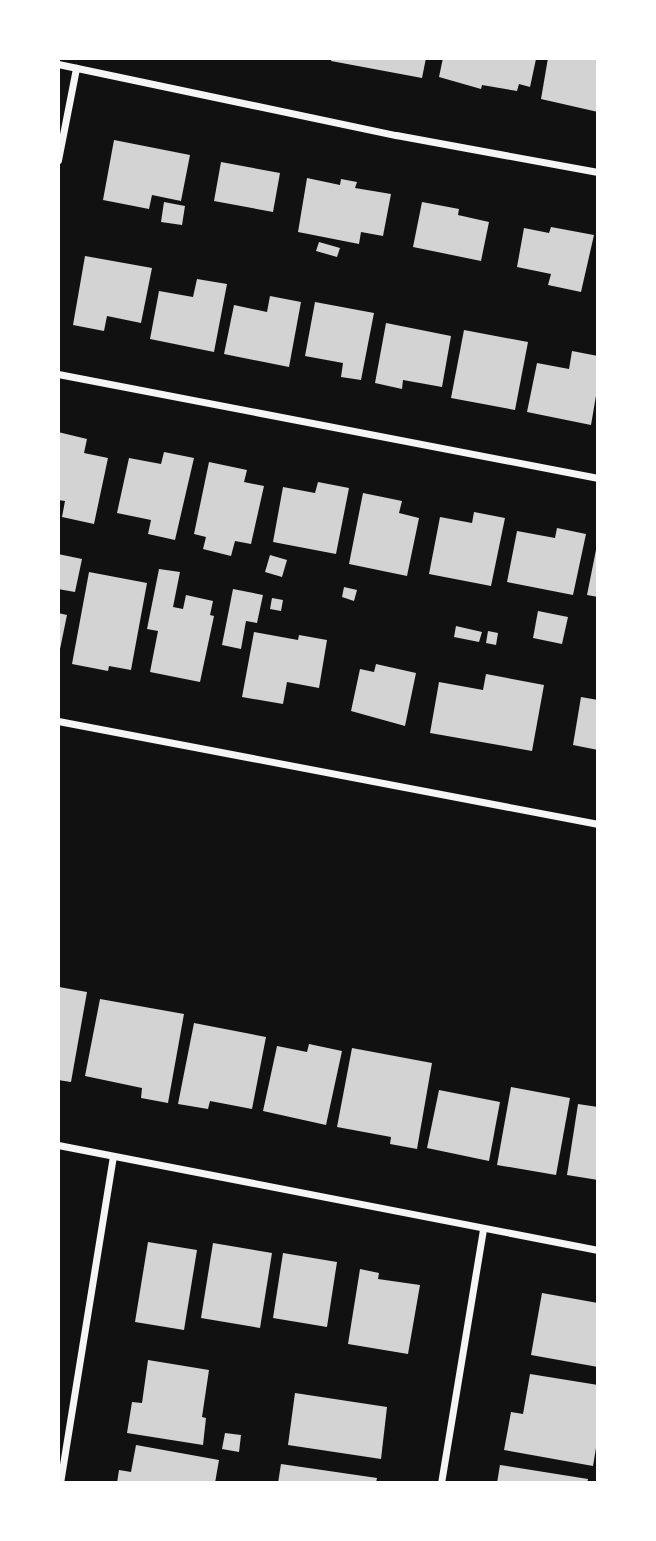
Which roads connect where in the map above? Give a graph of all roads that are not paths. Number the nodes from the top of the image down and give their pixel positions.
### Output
1 (58, 64) edge
2 (76, 68) junction
3 (58, 160) edge
4 (598, 172) edge
5 (58, 374) edge
6 (598, 478) edge
7 (58, 721) edge
8 (598, 824) edge
9 (58, 1145) edge
10 (113, 1156) junction
11 (483, 1228) junction
12 (598, 1250) edge
13 (60, 1483) edge
14 (441, 1483) edge

1 - 2 street
2 - 3 street
2 - 4 street
5 - 6 street
7 - 8 street
9 - 10 street
10 - 11 street
10 - 13 street
11 - 12 street
11 - 14 street

